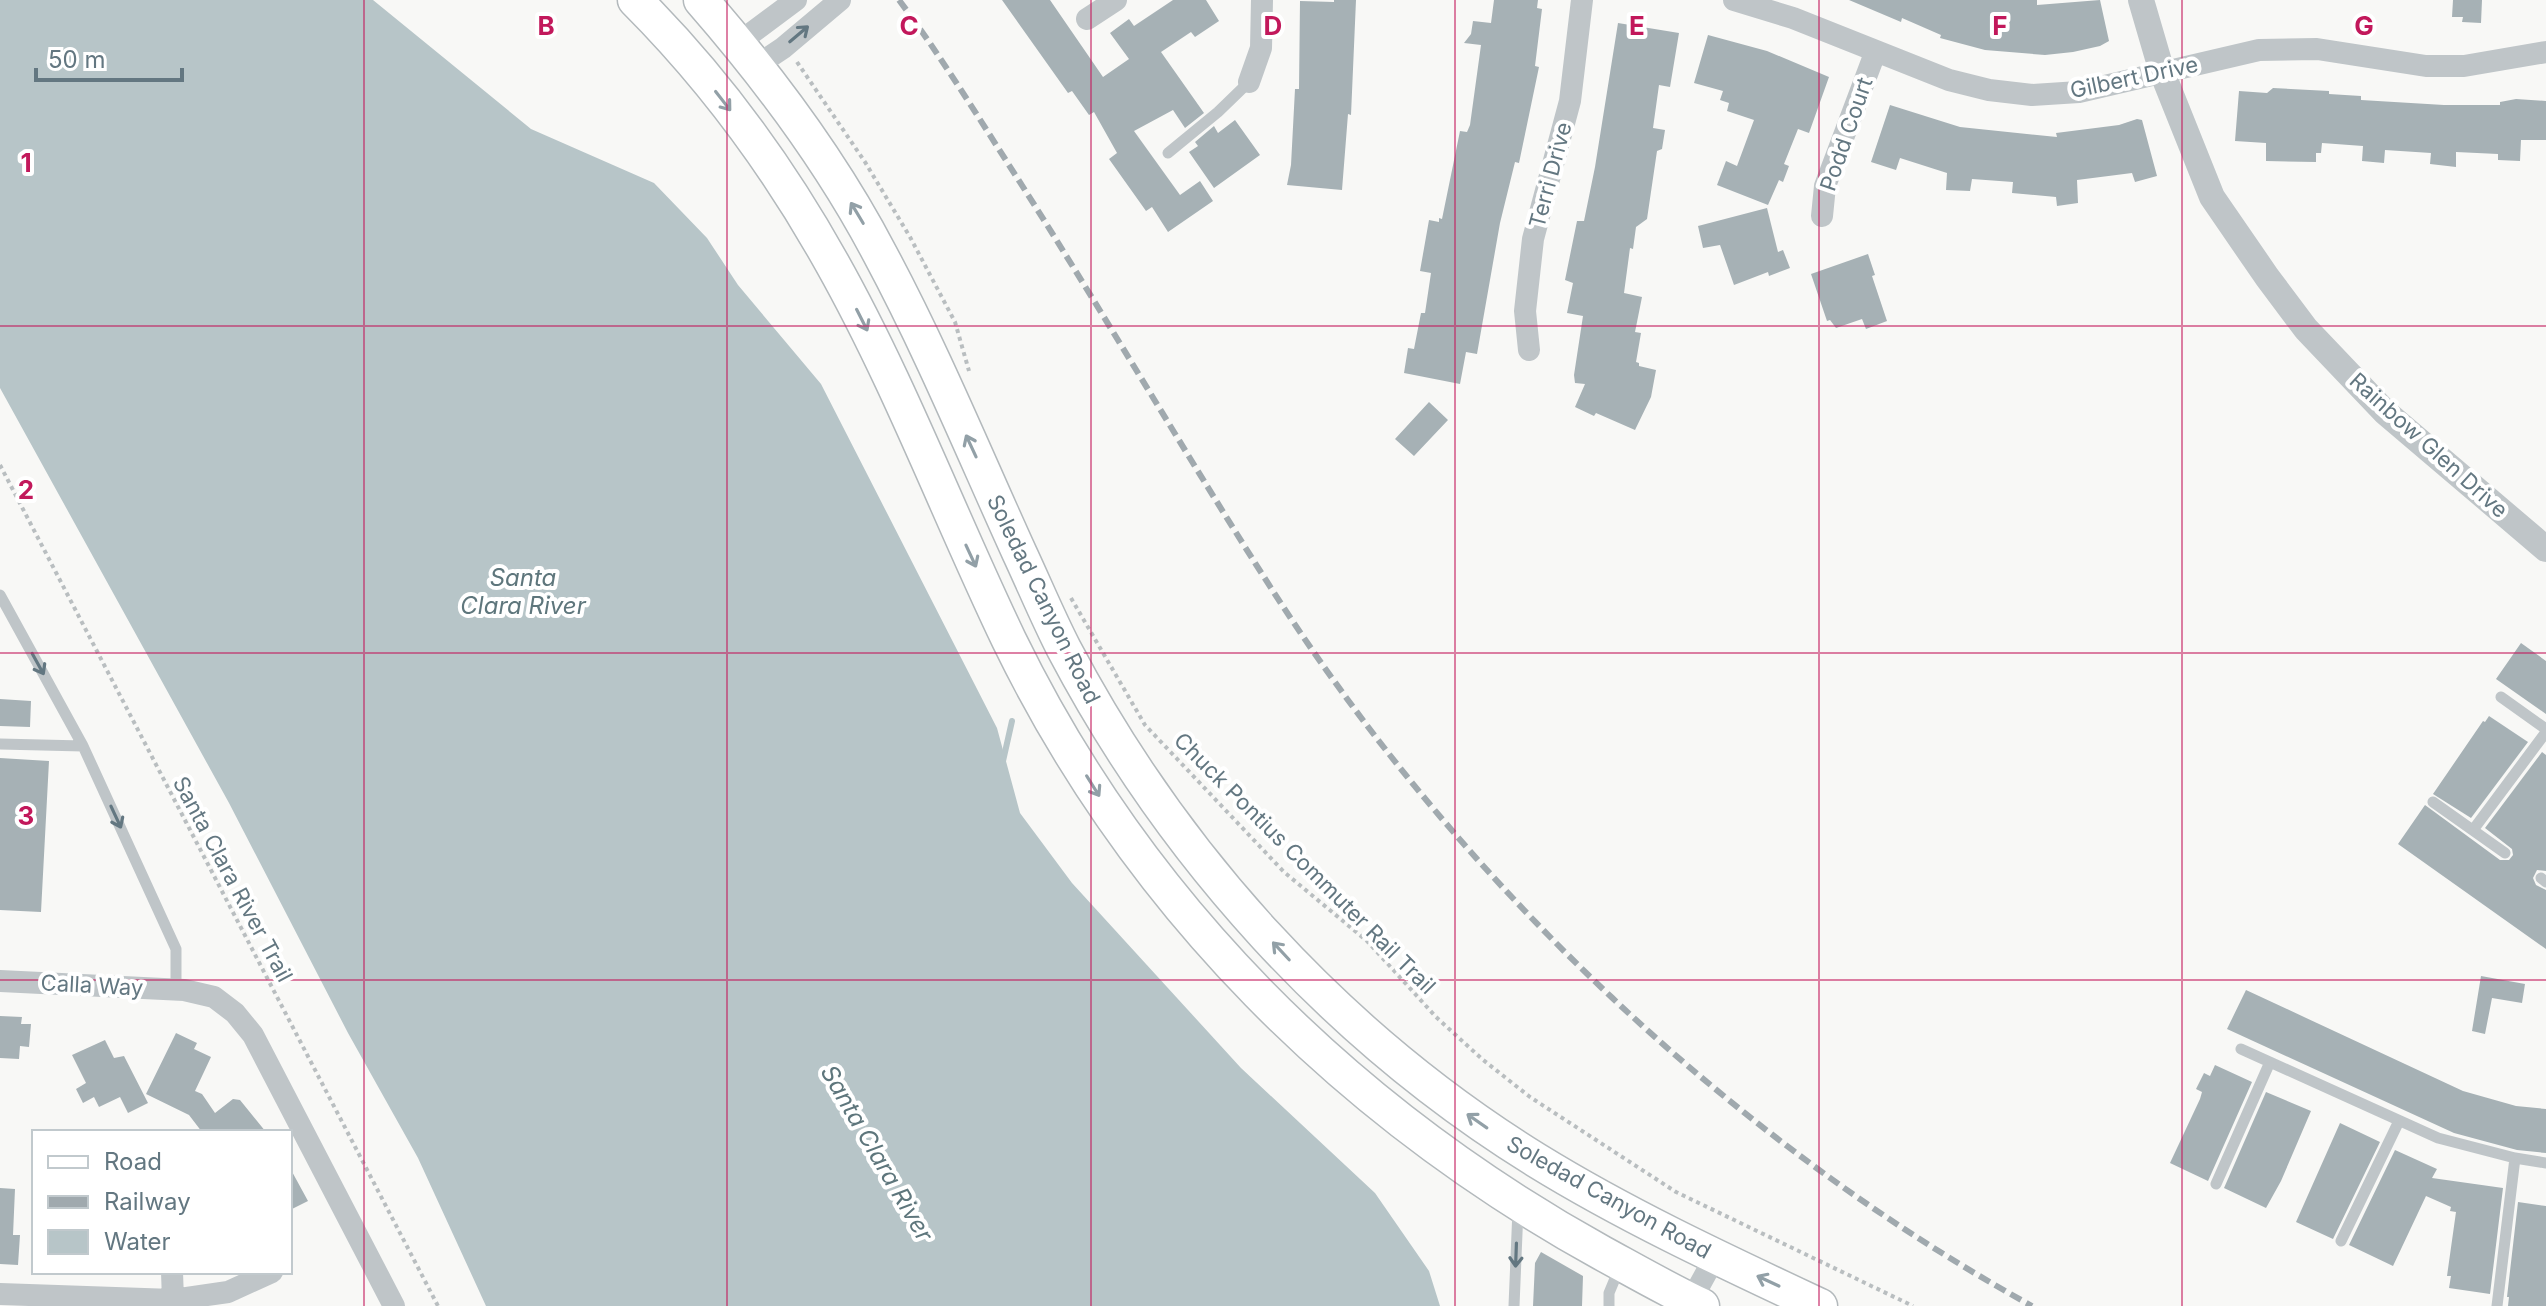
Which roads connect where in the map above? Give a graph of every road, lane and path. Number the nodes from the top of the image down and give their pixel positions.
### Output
1 (635, 0) edge
2 (663, 0) edge
3 (701, 0) edge
4 (840, 0) edge
5 (1116, 0) edge
6 (1262, 0) edge
7 (1582, 0) edge
8 (1734, 0) edge
9 (2141, 0) edge
10 (793, 1) edge
11 (1087, 19) dead end
12 (759, 52) junction
13 (2546, 52) edge
14 (1875, 53) junction
15 (2162, 72) junction
16 (1249, 82) joint
17 (1168, 153) dead end
18 (1822, 216) dead end
19 (1529, 350) dead end
20 (972, 380) dead end
21 (0, 465) edge
22 (2546, 549) edge
23 (0, 595) edge
24 (1071, 598) dead end
25 (2501, 697) dead end
26 (2546, 730) edge
27 (0, 744) edge
28 (83, 746) junction
29 (2433, 802) dead end
30 (2473, 830) junction
31 (2505, 853) dead end
32 (0, 981) edge
33 (180, 990) junction
34 (2241, 1049) dead end
35 (2270, 1062) junction
36 (2399, 1121) junction
37 (2515, 1158) junction
38 (2546, 1163) edge
39 (2216, 1184) dead end
40 (1518, 1205) junction
41 (2341, 1241) dead end
42 (1715, 1257) junction
43 (1622, 1264) junction
44 (172, 1274) edge
45 (268, 1274) edge
46 (0, 1294) edge
47 (173, 1300) junction
48 (1694, 1304) edge
49 (394, 1306) edge
50 (438, 1306) edge
51 (1514, 1306) edge
52 (1609, 1306) edge
53 (1820, 1306) edge
54 (1913, 1306) edge
55 (2497, 1306) edge

1 -> 40 main road, Soledad Canyon Road
2 - 12 main road
3 - 12 main road, Soledad Canyon Road
12 -> 4 street
5 - 11 street
6 - 16 street
7 - 19 street, Terri Drive
8 - 14 street, Gilbert Drive
9 - 15 street, Rainbow Glen Drive
10 - 12 street
12 - 20 path
42 -> 12 main road, Soledad Canyon Road
13 - 15 street, Gilbert Drive
14 - 15 street, Gilbert Drive
14 - 18 street, Podd Court
15 - 22 street, Rainbow Glen Drive
16 - 17 lane
21 - 50 path, Santa Clara River Trail
23 -> 28 lane
24 - 54 path, Chuck Pontius Commuter Rail Trail
25 - 26 lane
26 - 30 lane
27 - 28 lane
28 -> 33 lane
29 - 30 lane
30 - 31 lane
32 - 33 street, Calla Way
33 - 49 street, Calla Way
34 - 35 lane
35 - 36 lane
35 - 39 lane
36 - 37 lane
36 - 41 lane
37 - 38 lane
37 - 55 lane
40 - 43 main road, Soledad Canyon Road
40 -> 51 lane
42 - 48 street
53 -> 42 main road, Soledad Canyon Road
43 - 48 main road, Soledad Canyon Road
43 - 52 lane
44 - 47 street
45 - 47 street
46 - 47 street

